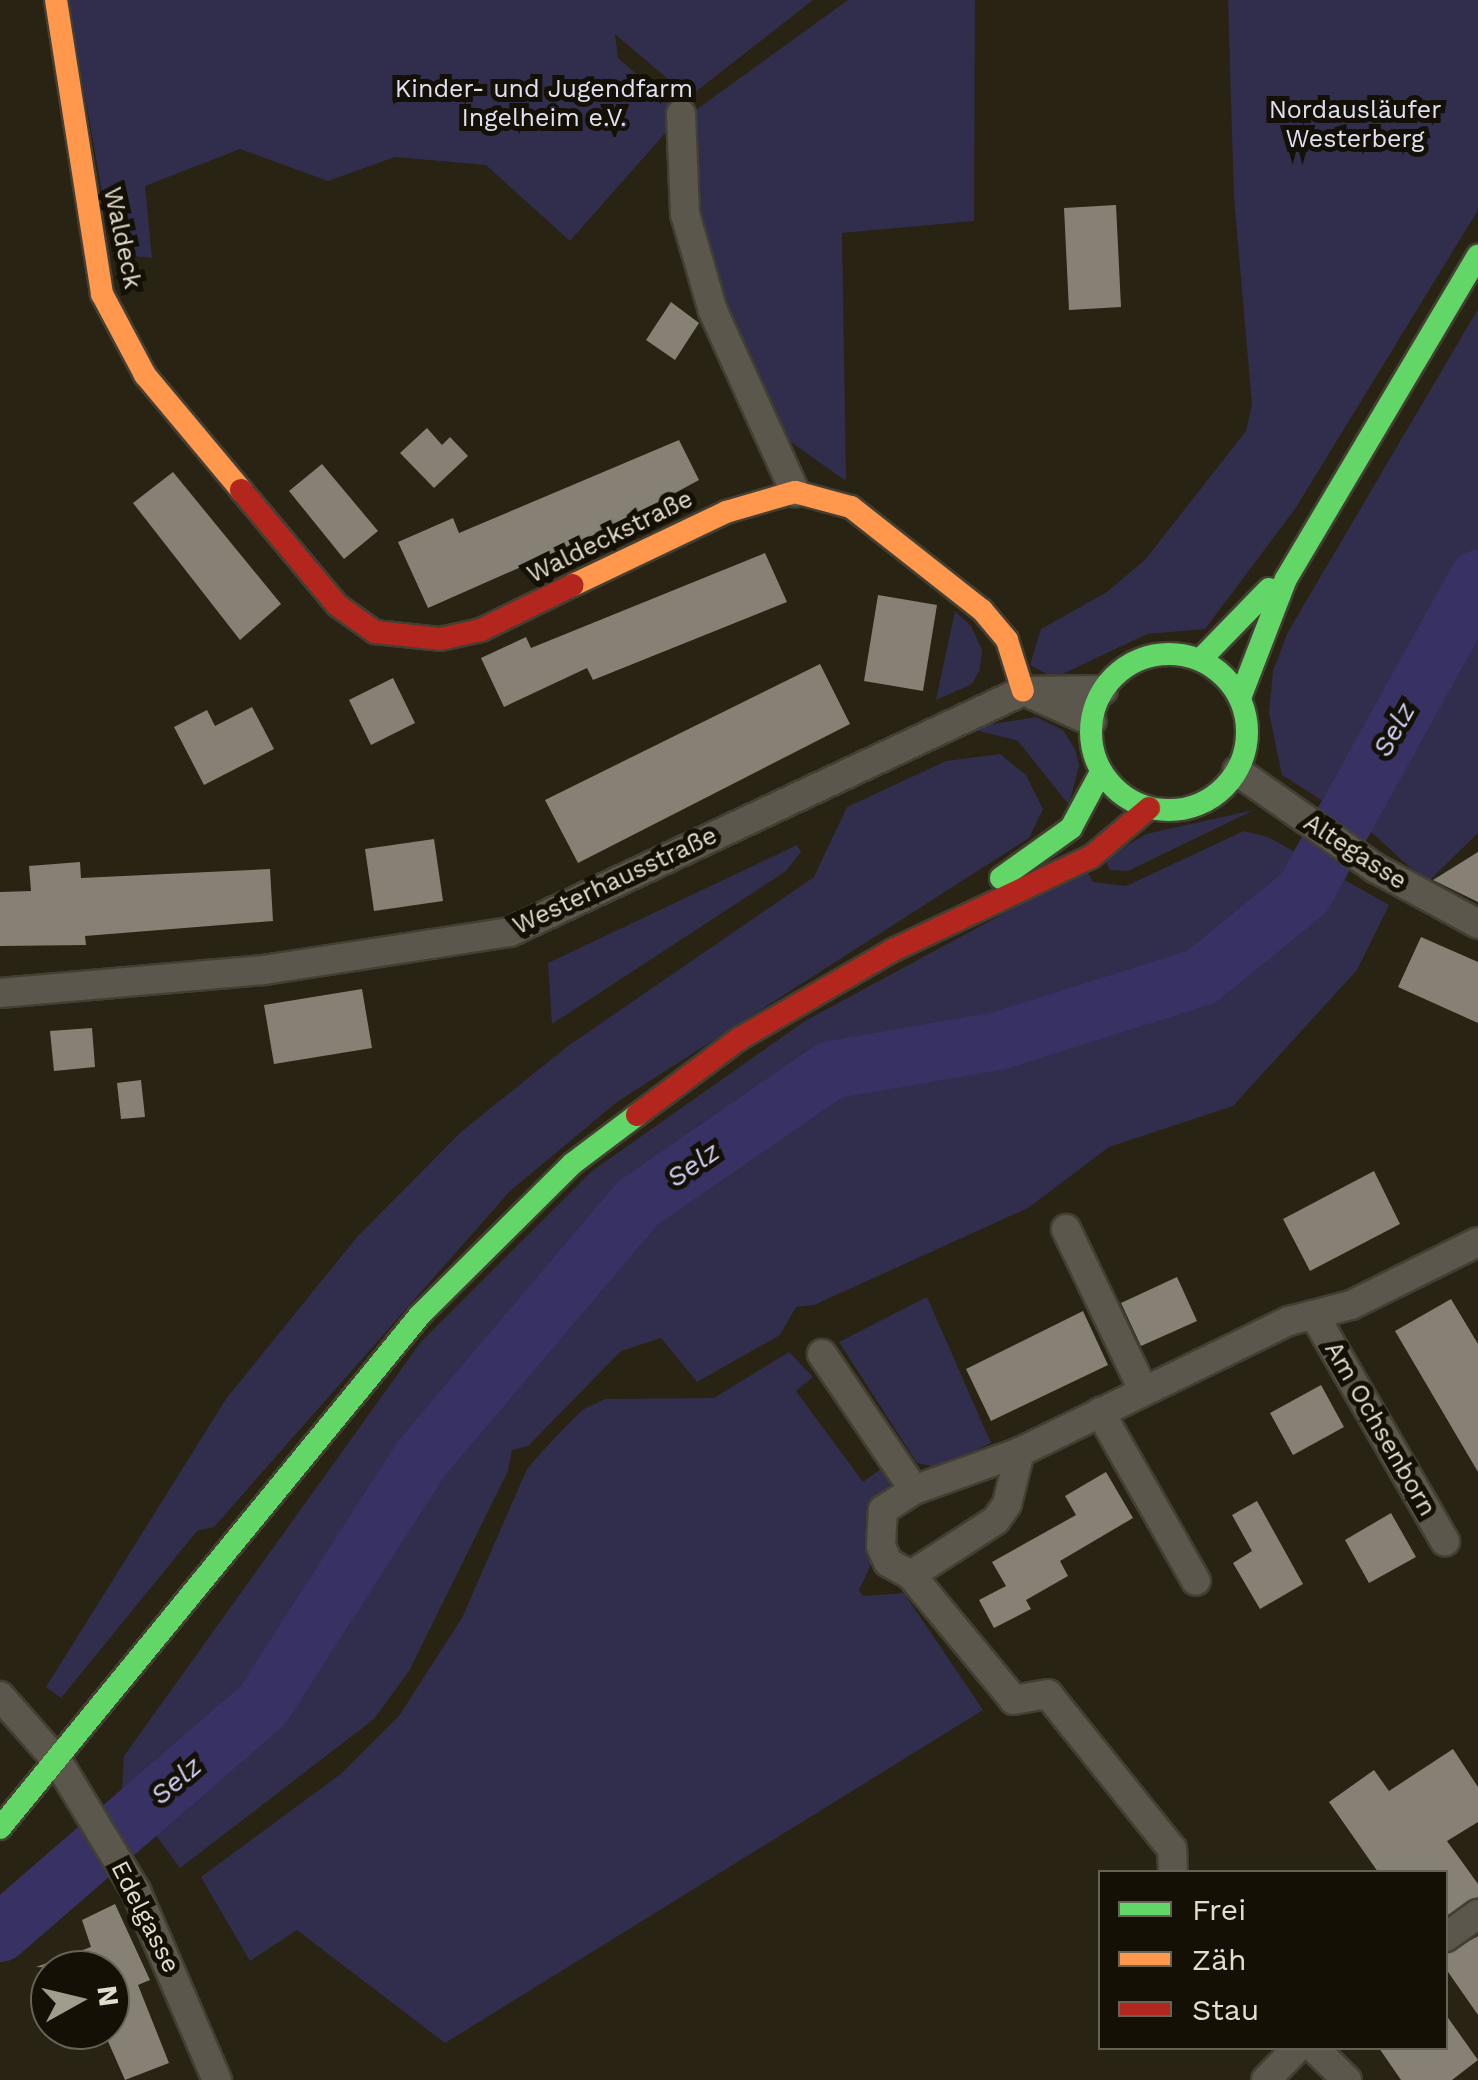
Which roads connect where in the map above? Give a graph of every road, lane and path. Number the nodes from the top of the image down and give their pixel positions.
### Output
1 (56, 0) edge
2 (682, 114) dead end
3 (1478, 256) edge
4 (210, 459) joint
5 (795, 492) junction
6 (1311, 535) junction
7 (1200, 660) junction
8 (1102, 690) junction
9 (1022, 691) junction
10 (1240, 698) junction
11 (1091, 721) junction
12 (1237, 771) junction
13 (1101, 772) junction
14 (1149, 808) junction
15 (1478, 924) edge
16 (894, 950) junction
17 (0, 994) edge
18 (1066, 1229) dead end
19 (1478, 1242) edge
20 (1316, 1318) junction
21 (822, 1354) dead end
22 (1143, 1390) junction
23 (1100, 1412) junction
24 (1020, 1452) junction
25 (914, 1490) junction
26 (1444, 1541) dead end
27 (911, 1575) junction
28 (1196, 1581) dead end
29 (0, 1696) edge
30 (58, 1762) junction
31 (0, 1828) edge
32 (1173, 1870) edge
33 (1478, 1914) edge
34 (1448, 1936) edge
35 (1295, 2050) edge
36 (1316, 2050) edge
37 (217, 2080) edge
38 (1266, 2080) edge
39 (1347, 2080) edge

1 - 4 main road, Waldeck
2 - 5 street
3 - 6 main road
4 - 5 main road, Waldeckstraße
5 - 9 main road
6 - 7 main road
6 - 10 main road
7 - 8 main road
7 - 10 main road
8 - 9 street, Westerhausstraße
8 - 11 main road
9 - 11 street
9 - 17 street, Westerhausstraße
10 - 12 main road
11 - 13 main road
12 - 14 main road
12 - 15 street, Altegasse
13 - 14 main road
13 - 16 main road
14 - 16 main road
16 - 30 main road
18 - 22 street
19 - 20 street, Am Ochsenborn
20 - 22 street, Am Ochsenborn
20 - 26 street, Am Ochsenborn
21 - 25 street
22 - 23 street, Am Ochsenborn
23 - 24 street, Am Ochsenborn
23 - 28 street
24 - 25 street, Am Ochsenborn
24 - 27 street
25 - 27 street, Am Ochsenborn
27 - 32 street, Am Ochsenborn
29 - 30 street, Edelgasse
30 - 31 main road
30 - 37 street, Edelgasse
33 - 34 street
35 - 38 street
36 - 39 street

